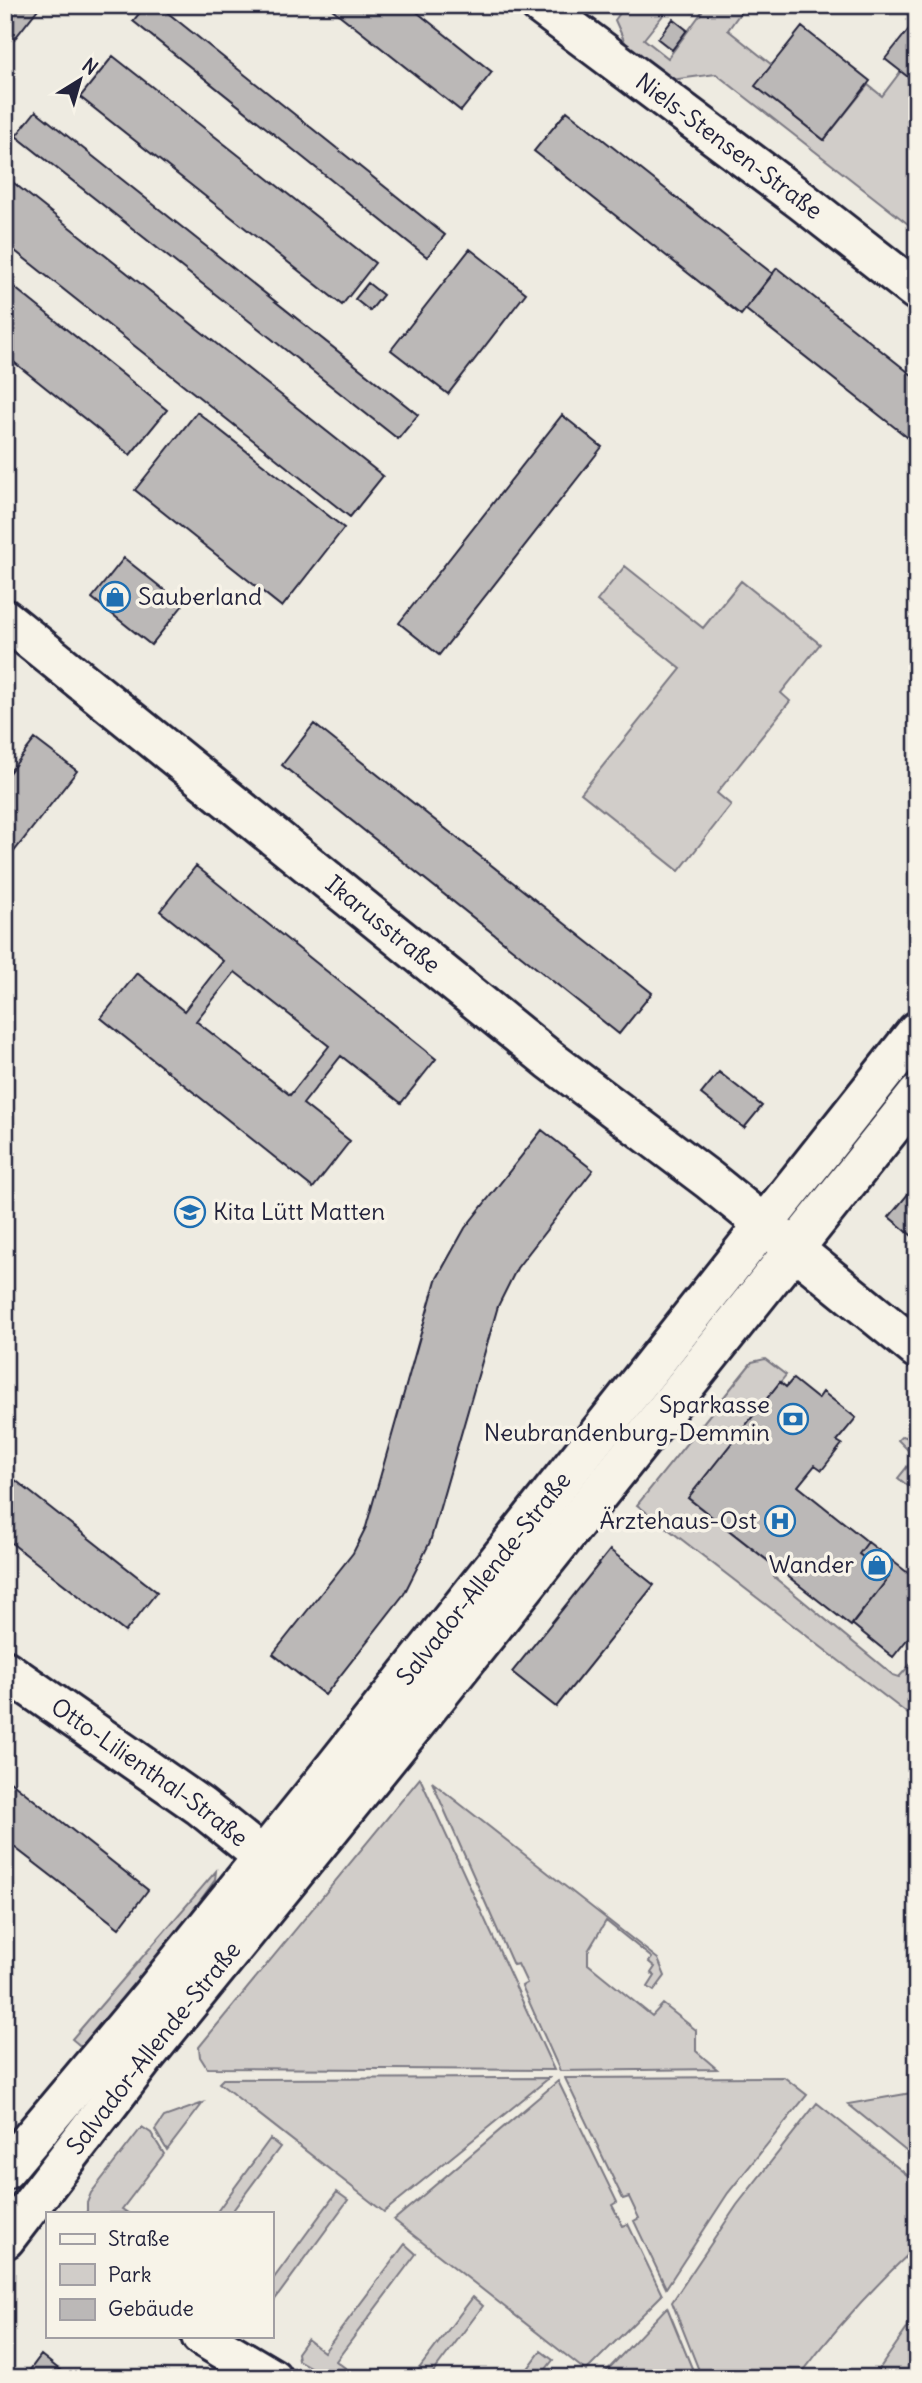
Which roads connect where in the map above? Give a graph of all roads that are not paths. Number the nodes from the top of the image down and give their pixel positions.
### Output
1 (540, 5) edge
2 (579, 17) edge
3 (917, 291) edge
4 (5, 619) edge
5 (917, 1031) edge
6 (917, 1095) edge
7 (764, 1225) junction
8 (793, 1249) junction
9 (917, 1349) edge
10 (5, 1670) edge
11 (276, 1868) junction
12 (5, 2170) edge
13 (20, 2226) edge
14 (204, 2338) edge
15 (271, 2378) edge

1 - 2 street, Niels-Stensen-Straße
2 - 3 street, Niels-Stensen-Straße
4 - 7 street, Ikarusstraße
5 - 7 street, Salvador-Allende-Straße
6 - 8 street, Salvador-Allende-Straße
7 - 8 street
7 - 11 street, Salvador-Allende-Straße
8 - 9 street
8 - 11 street, Salvador-Allende-Straße
10 - 11 street, Otto-Lilienthal-Straße
11 - 12 street, Salvador-Allende-Straße
11 - 13 street, Salvador-Allende-Straße
14 - 15 street

